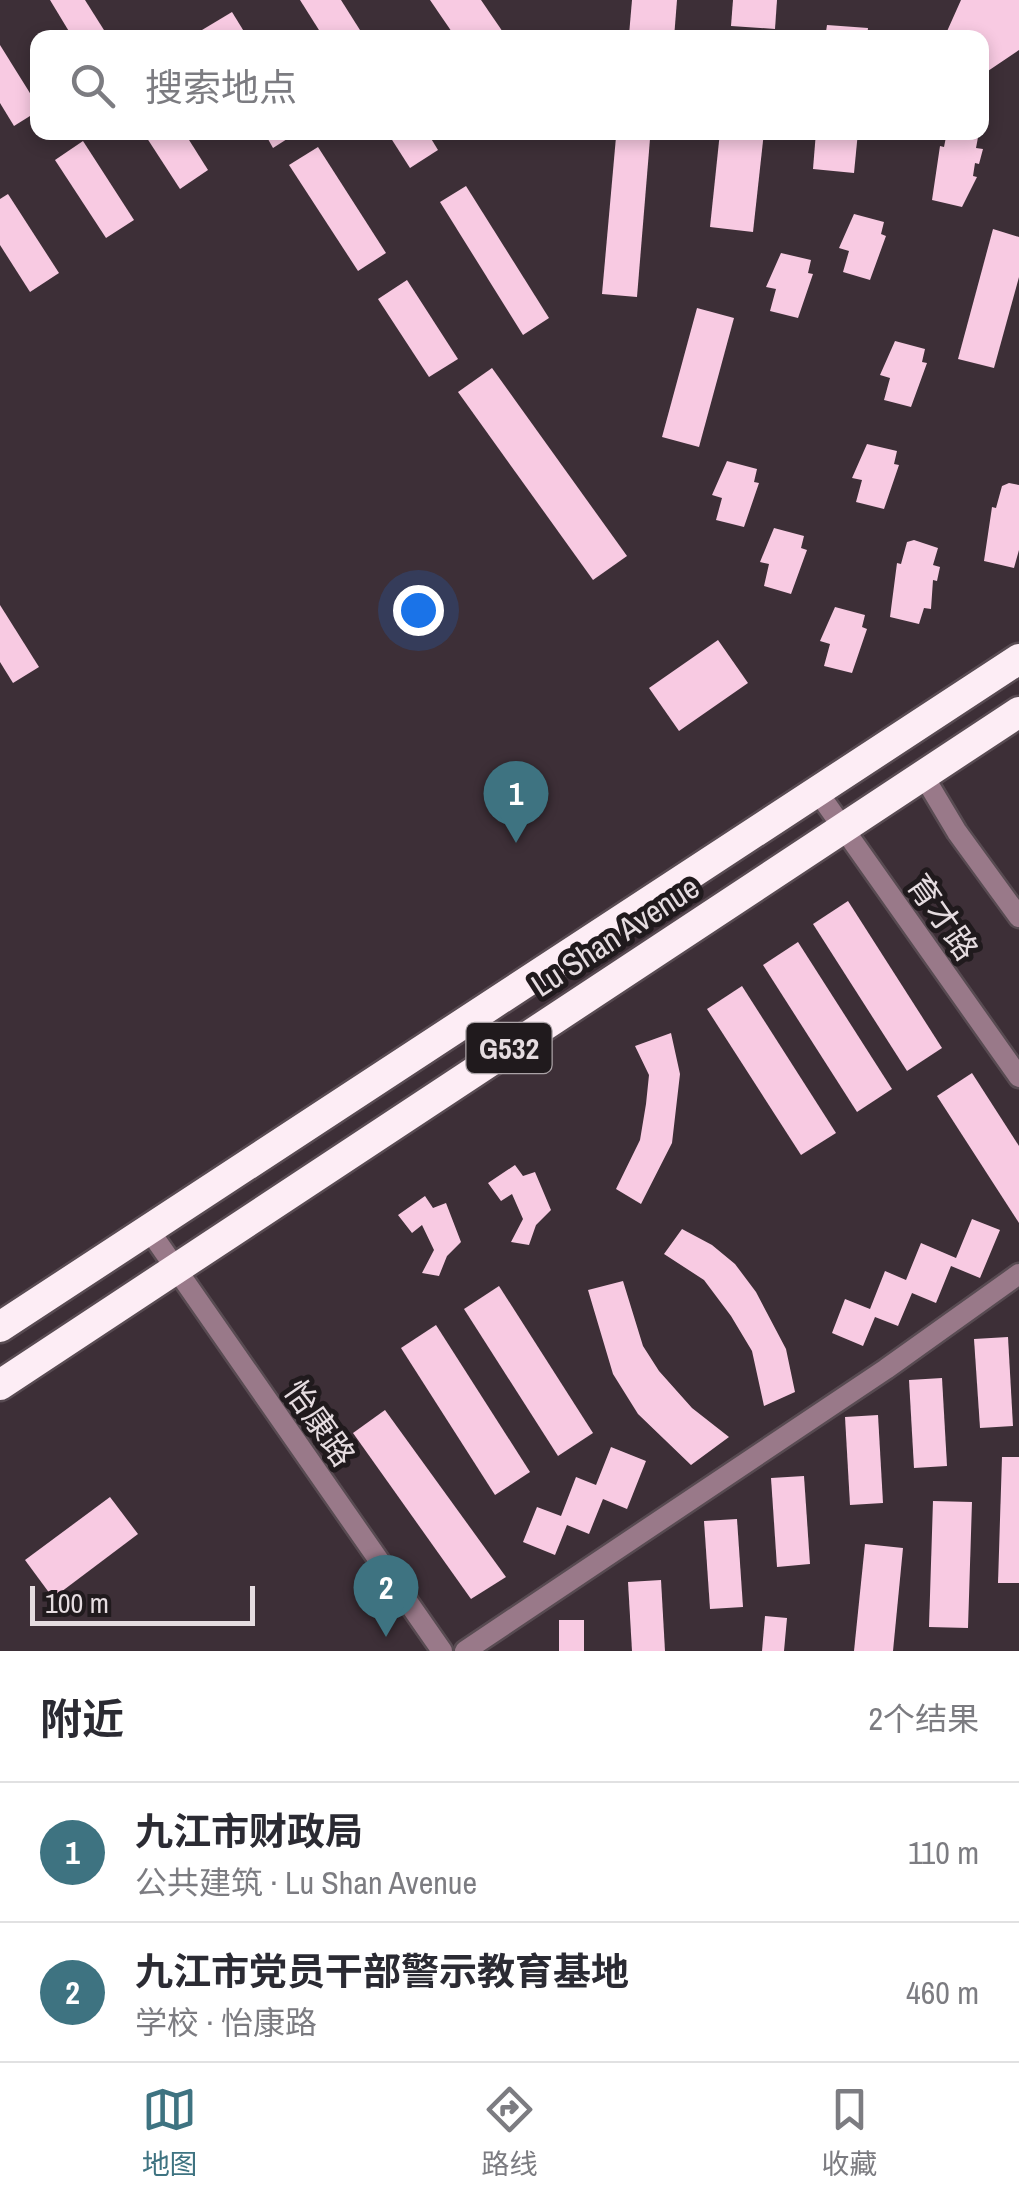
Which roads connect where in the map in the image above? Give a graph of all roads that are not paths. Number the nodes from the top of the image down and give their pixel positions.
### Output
1 (1019, 659) edge
2 (1019, 712) edge
3 (924, 775) junction
4 (817, 791) junction
5 (843, 828) junction
6 (1019, 917) edge
7 (1019, 1078) edge
8 (148, 1230) junction
9 (177, 1269) junction
10 (1019, 1274) edge
11 (0, 1327) edge
12 (0, 1385) edge
13 (442, 1651) edge
14 (465, 1651) edge

1 - 4 highway, Lu Shan Avenue / G532
2 - 3 highway, Lu Shan Avenue / G532
3 - 5 highway, Lu Shan Avenue / G532
3 - 6 street
4 - 5 street, 育才路
4 - 8 highway, Lu Shan Avenue / G532
5 - 7 street, 育才路
5 - 9 highway, Lu Shan Avenue / G532
8 - 9 street, 怡康路
8 - 11 highway, Lu Shan Avenue / G532
9 - 12 highway, Lu Shan Avenue / G532
9 - 13 street, 怡康路
10 - 14 street

